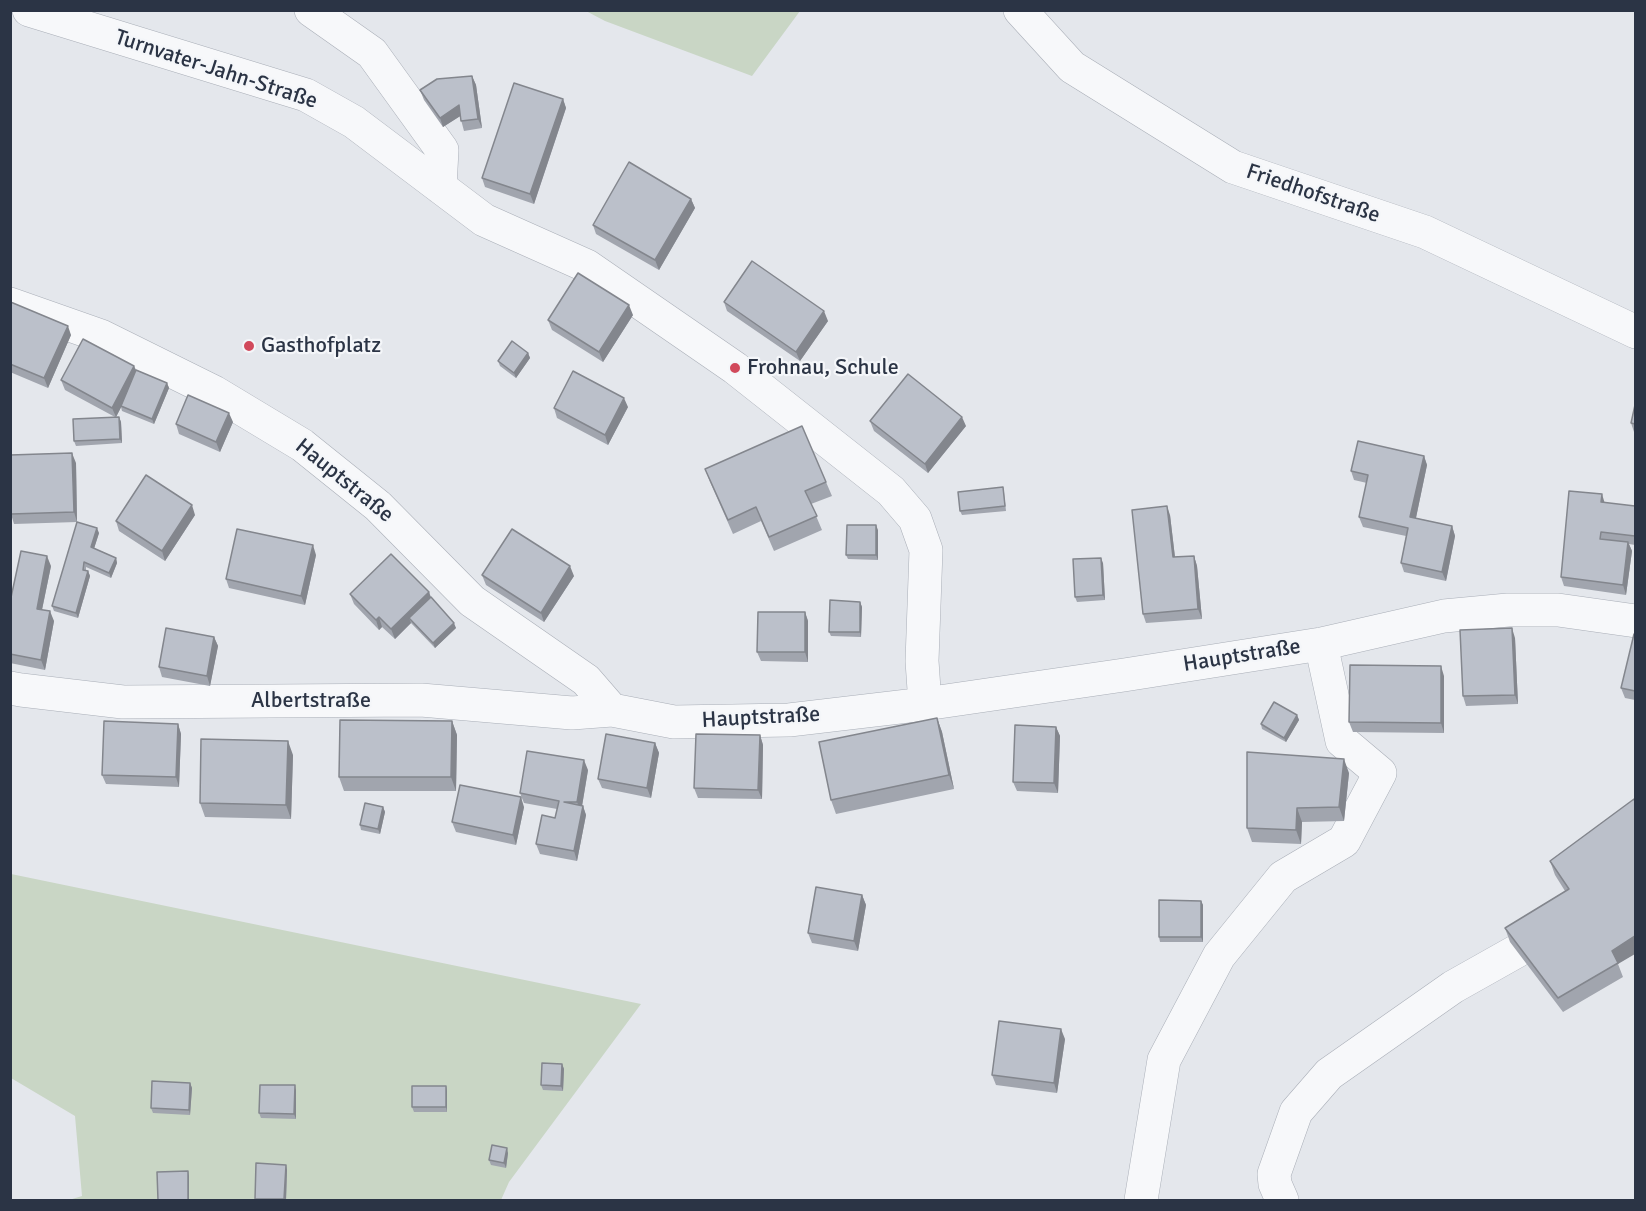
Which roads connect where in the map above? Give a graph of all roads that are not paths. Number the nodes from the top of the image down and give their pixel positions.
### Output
1 (28, 10) edge
2 (310, 10) edge
3 (1020, 10) edge
4 (440, 187) junction
5 (10, 304) edge
6 (1635, 332) edge
7 (1635, 621) edge
8 (1321, 644) junction
9 (10, 688) edge
10 (925, 704) junction
11 (612, 710) junction
12 (1517, 951) edge
13 (1142, 1200) edge
14 (1282, 1200) edge

1 - 4 street, Turnvater-Jahn-Straße
2 - 4 street
3 - 6 street, Friedhofstraße
4 - 10 street, Turnvater-Jahn-Straße
5 - 11 street, Hauptstraße
7 - 8 street, Hauptstraße
8 - 10 street, Hauptstraße
8 - 13 street
9 - 11 street, Albertstraße
10 - 11 street, Hauptstraße
12 - 14 street

